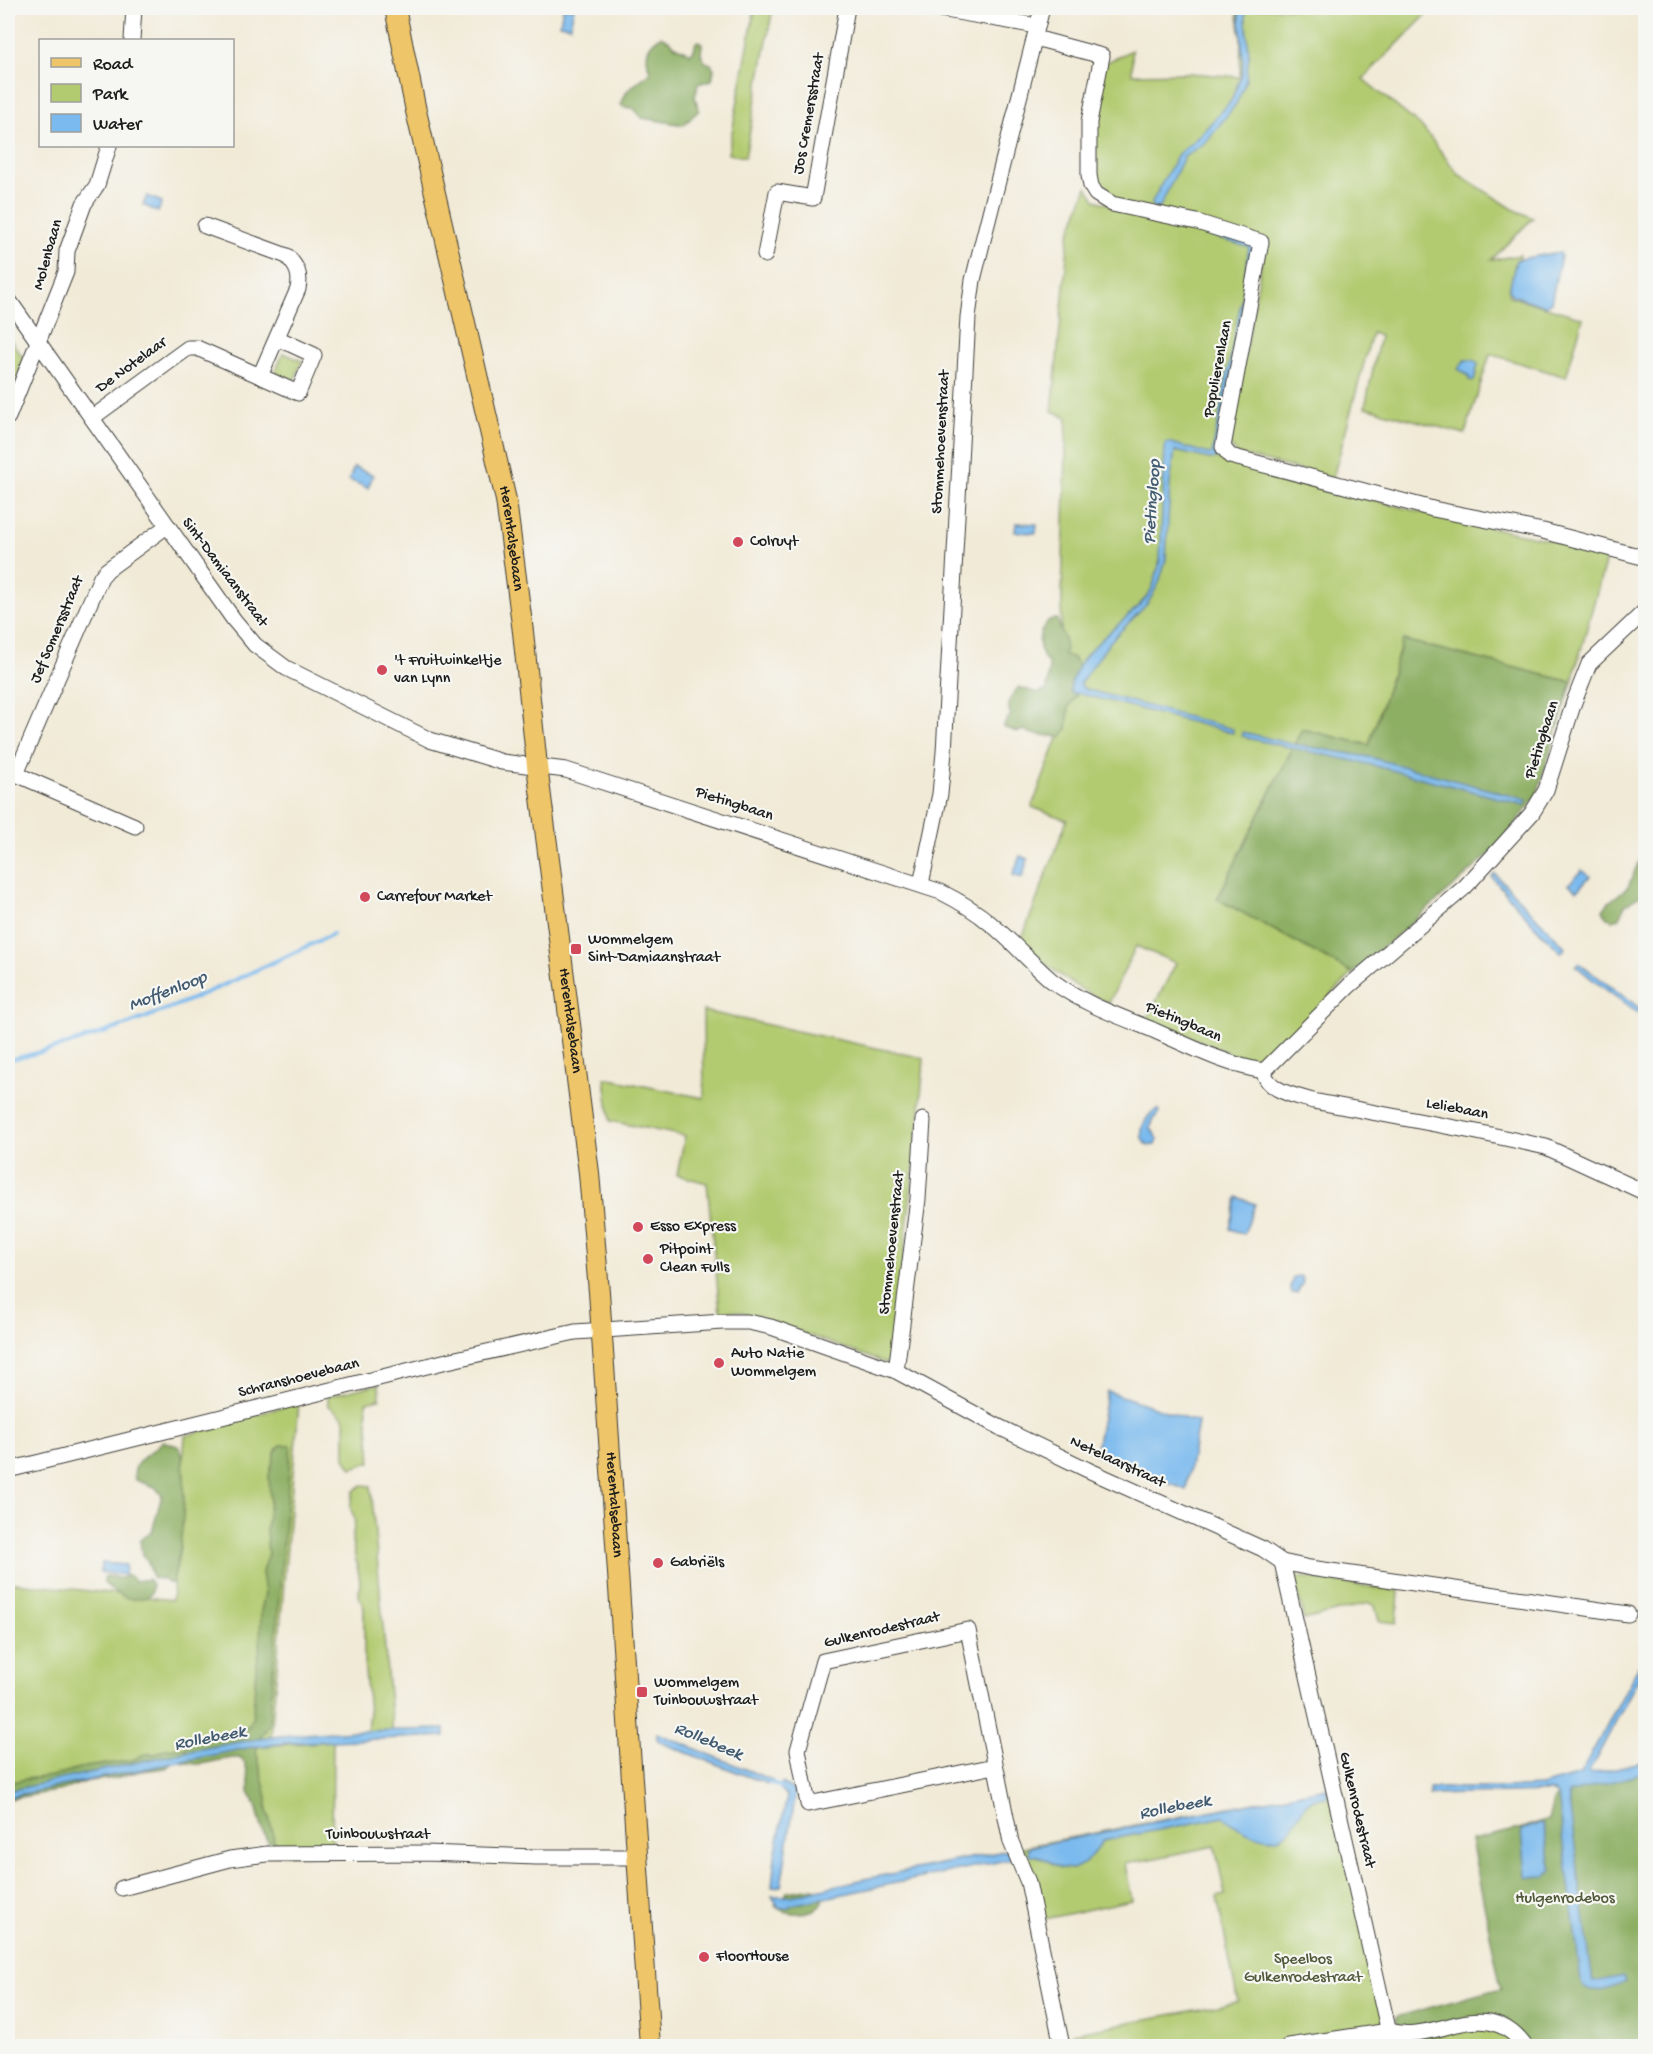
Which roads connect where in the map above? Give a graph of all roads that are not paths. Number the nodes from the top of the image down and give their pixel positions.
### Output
1 (134, 8) edge
2 (395, 8) edge
3 (847, 8) edge
4 (934, 8) edge
5 (1042, 8) edge
6 (1036, 32) junction
7 (132, 39) edge
8 (109, 147) edge
9 (205, 226) dead end
10 (765, 255) dead end
11 (8, 298) edge
12 (277, 338) junction
13 (38, 342) junction
14 (260, 376) junction
15 (8, 417) edge
16 (92, 418) junction
17 (167, 526) junction
18 (1646, 558) edge
19 (1646, 610) edge
20 (537, 766) junction
21 (12, 773) edge
22 (135, 826) dead end
23 (921, 884) junction
24 (1264, 1071) junction
25 (922, 1120) dead end
26 (1646, 1193) edge
27 (601, 1331) junction
28 (896, 1371) junction
29 (8, 1470) edge
30 (1281, 1562) junction
31 (1628, 1614) dead end
32 (995, 1766) junction
33 (637, 1857) junction
34 (122, 1888) dead end
35 (1389, 2031) junction
36 (650, 2046) edge
37 (1062, 2046) edge
38 (1289, 2046) edge
39 (1392, 2046) edge
40 (1525, 2046) edge

1 - 7 street
2 - 20 main road, Herentalsebaan
3 - 10 street, Jos Cremersstraat
4 - 6 street
5 - 6 street, Stommehoevenstraat
6 - 18 street, Populierenlaan
6 - 23 street, Stommehoevenstraat
8 - 13 street, Molenbaan
9 - 12 street
11 - 13 street, Sint-Damiaanstraat
12 - 14 street
12 - 14 street, De Notelaar
13 - 15 street, Molenbaan
13 - 16 street, Sint-Damiaanstraat
14 - 16 street, De Notelaar
16 - 17 street, Sint-Damiaanstraat
17 - 20 street, Sint-Damiaanstraat
17 - 21 street, Jef Somersstraat
19 - 24 street, Pietingbaan
20 - 23 street, Pietingbaan
20 - 27 main road, Herentalsebaan
21 - 22 street
23 - 24 street, Pietingbaan
24 - 26 street, Leliebaan
25 - 28 street, Stommehoevenstraat
27 - 28 street, Netelaarstraat
27 - 29 street, Schranshoevebaan
27 - 33 main road, Herentalsebaan
28 - 30 street, Netelaarstraat
30 - 31 street, Netelaarstraat
30 - 35 street, Gulkenrodestraat
32 - 32 street, Gulkenrodestraat
32 - 37 street, Gulkenrodestraat
33 - 34 street, Tuinbouwstraat
33 - 36 main road, Herentalsebaan
35 - 38 street
35 - 39 street, Gulkenrodestraat
35 - 40 street

